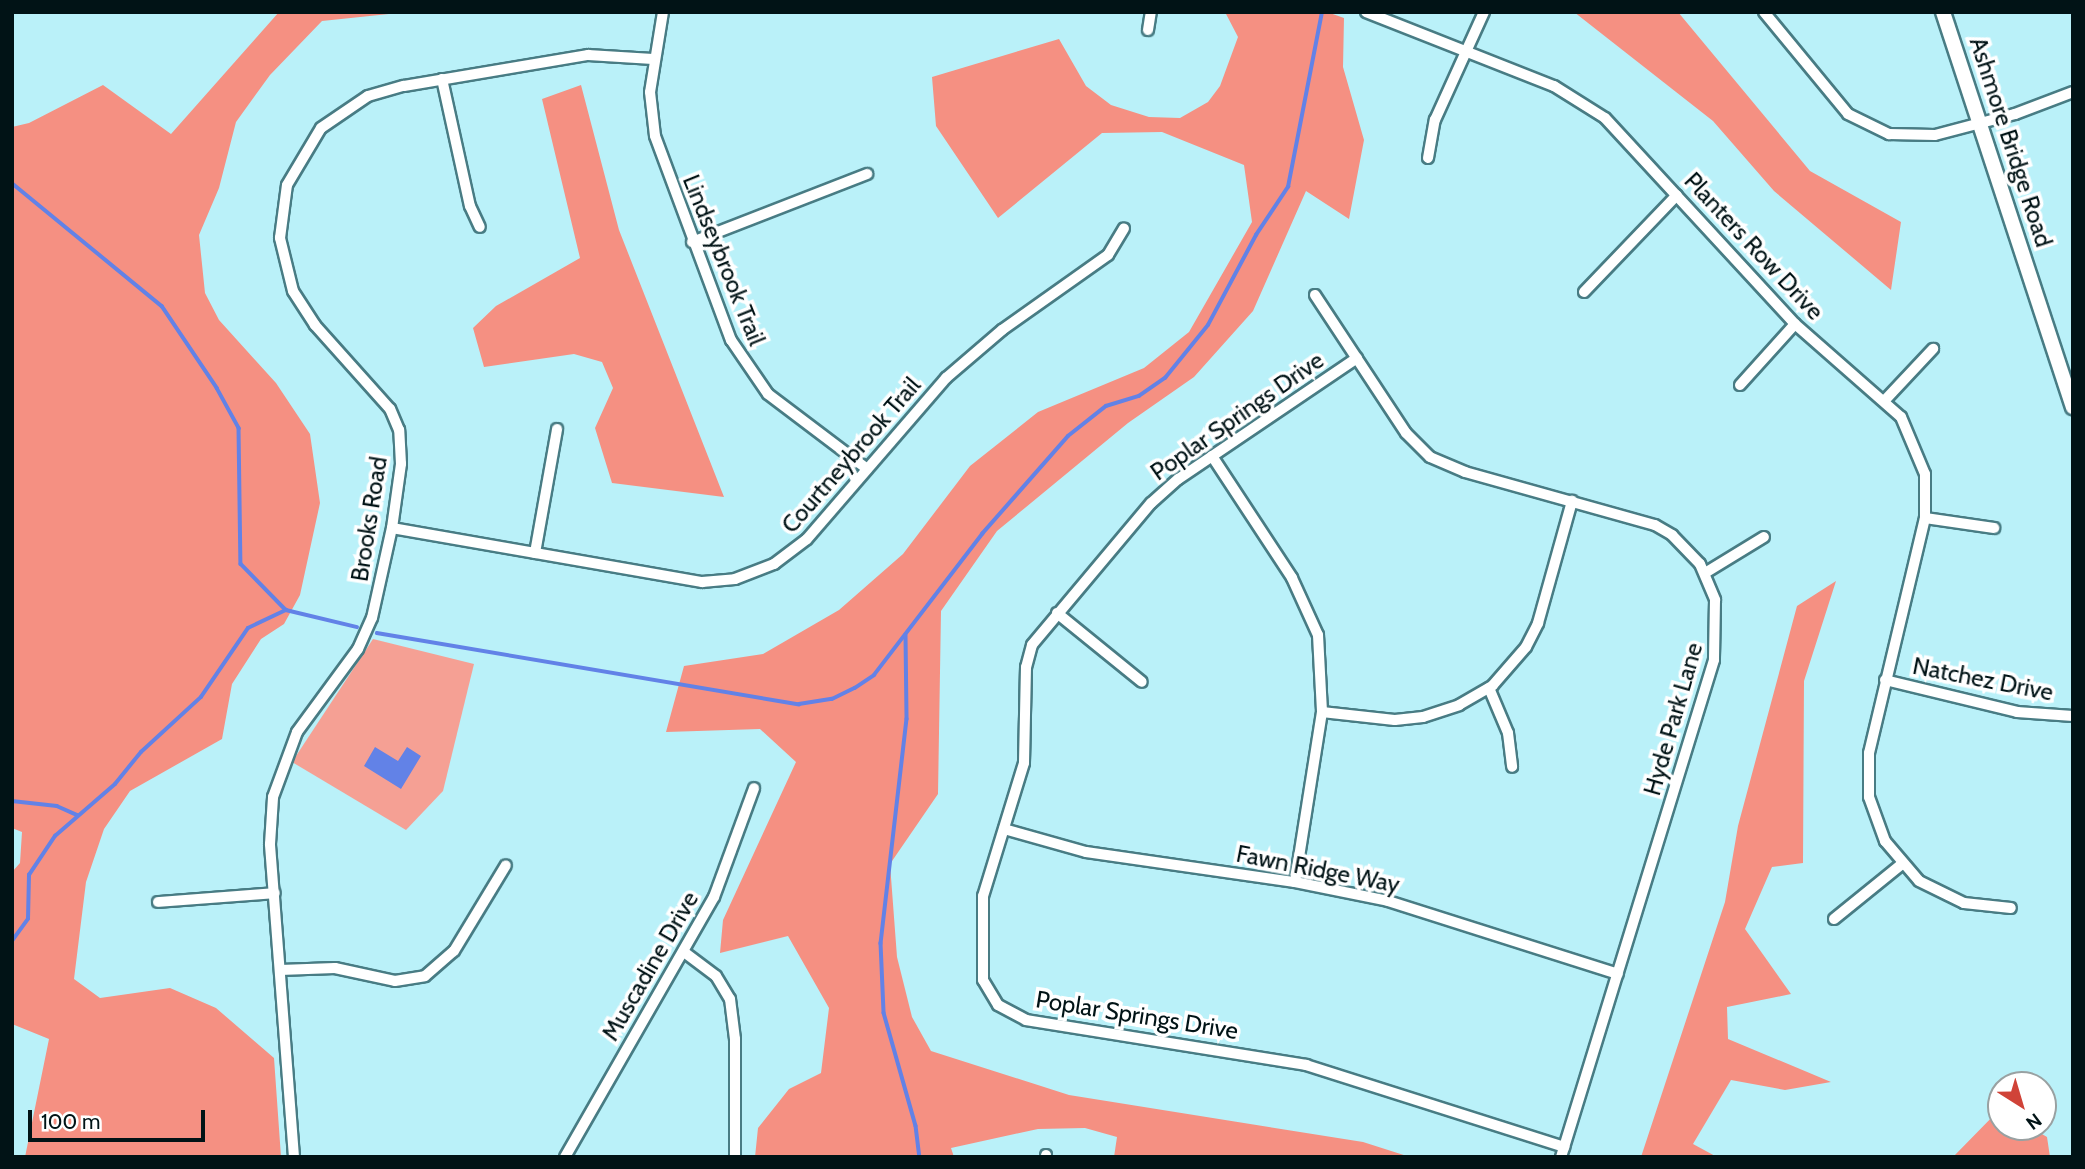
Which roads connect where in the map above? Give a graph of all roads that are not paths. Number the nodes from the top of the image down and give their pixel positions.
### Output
1 (663, 12) edge
2 (1151, 12) edge
3 (1366, 12) edge
4 (1484, 12) edge
5 (1763, 12) edge
6 (1943, 12) edge
7 (1148, 30) dead end
8 (1466, 52) junction
9 (653, 59) junction
10 (442, 79) junction
11 (2073, 92) edge
12 (1980, 123) junction
13 (1428, 158) dead end
14 (867, 174) dead end
15 (1677, 195) junction
16 (480, 227) dead end
17 (1124, 228) dead end
18 (692, 243) junction
19 (1584, 292) dead end
20 (1315, 295) dead end
21 (1795, 324) junction
22 (1933, 349) dead end
23 (1357, 358) junction
24 (1740, 385) dead end
25 (1886, 399) junction
26 (2073, 407) edge
27 (557, 429) dead end
28 (1212, 456) junction
29 (867, 469) junction
30 (1572, 501) junction
31 (1925, 518) junction
32 (392, 528) junction
33 (1994, 528) dead end
34 (1764, 537) dead end
35 (535, 553) junction
36 (1704, 573) junction
37 (1057, 613) junction
38 (1885, 681) junction
39 (1142, 682) dead end
40 (1489, 688) junction
41 (1322, 712) junction
42 (2073, 716) edge
43 (1512, 766) dead end
44 (754, 788) dead end
45 (1004, 829) junction
46 (1902, 864) junction
47 (506, 865) dead end
48 (1295, 882) junction
49 (275, 893) junction
50 (158, 902) dead end
51 (2011, 908) dead end
52 (1834, 919) dead end
53 (684, 952) junction
54 (281, 970) junction
55 (1618, 974) junction
56 (1562, 1152) edge
57 (295, 1157) edge
58 (565, 1157) edge
59 (735, 1157) edge

1 - 9 street, Lindseybrook Trail
2 - 7 street
3 - 8 street, Planters Row Drive
4 - 8 street
5 - 12 street
6 - 12 main road, Ashmore Bridge Road
8 - 13 street
8 - 15 street, Planters Row Drive
9 - 10 street, Brooks Road
9 - 18 street, Lindseybrook Trail
10 - 16 street
10 - 32 street, Brooks Road
11 - 12 street
12 - 26 main road, Ashmore Bridge Road
14 - 18 street
15 - 19 street
15 - 21 street, Planters Row Drive
17 - 29 street, Courtneybrook Trail
18 - 29 street, Lindseybrook Trail
20 - 23 street, Hyde Park Lane
21 - 24 street
21 - 25 street, Planters Row Drive
22 - 25 street
23 - 28 street, Poplar Springs Drive
23 - 30 street, Hyde Park Lane
25 - 31 street, Planters Row Drive
27 - 35 street
28 - 37 street, Poplar Springs Drive
28 - 41 street
29 - 35 street, Courtneybrook Trail
30 - 36 street, Hyde Park Lane
30 - 40 street
31 - 33 street
31 - 38 street, Planters Row Drive
32 - 35 street, Courtneybrook Trail
32 - 49 street, Brooks Road
34 - 36 street
36 - 55 street, Hyde Park Lane
37 - 39 street
37 - 45 street, Poplar Springs Drive
38 - 42 street, Natchez Drive
38 - 46 street, Planters Row Drive
40 - 41 street
40 - 43 street
41 - 48 street
44 - 53 street, Muscadine Drive
45 - 48 street, Fawn Ridge Way
45 - 56 street, Poplar Springs Drive
46 - 51 street, Planters Row Drive
46 - 52 street
47 - 54 street
48 - 55 street, Fawn Ridge Way
49 - 50 street
49 - 54 street, Brooks Road
53 - 58 street, Muscadine Drive
53 - 59 street
54 - 57 street, Brooks Road
55 - 56 street, Hyde Park Lane

